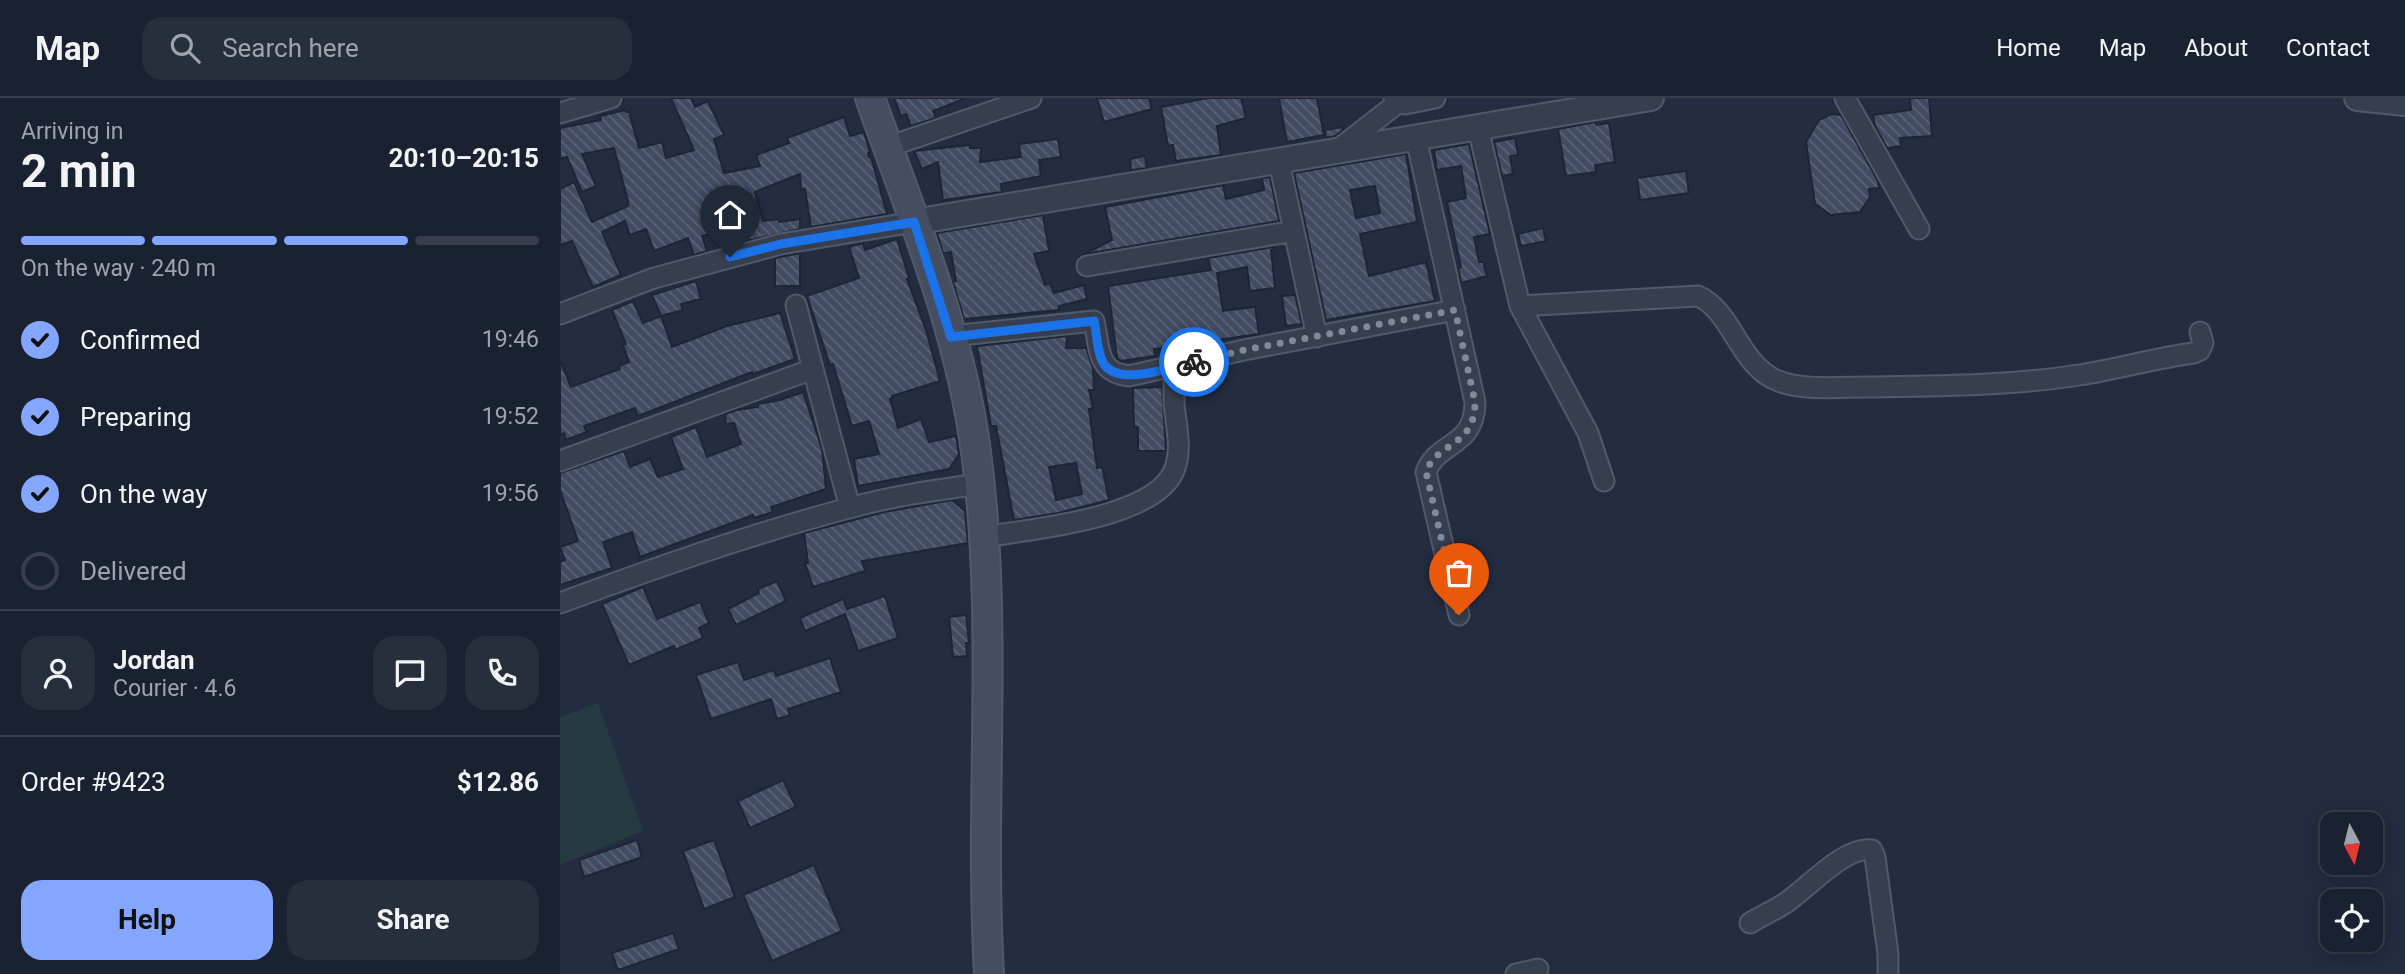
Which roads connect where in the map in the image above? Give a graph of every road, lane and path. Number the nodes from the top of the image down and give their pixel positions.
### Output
1 (611, 98) edge
2 (870, 98) edge
3 (994, 98) edge
4 (1031, 98) edge
5 (1435, 98) edge
6 (1648, 98) edge
7 (1845, 98) edge
8 (2357, 98) edge
9 (1396, 100) edge
10 (2405, 103) edge
11 (560, 113) edge
12 (983, 116) junction
13 (1478, 128) junction
14 (1416, 138) junction
15 (888, 147) junction
16 (1335, 152) junction
17 (1279, 162) junction
18 (914, 222) junction
19 (1919, 229) dead end
20 (1294, 231) junction
21 (1087, 266) dead end
22 (796, 305) dead end
23 (1520, 306) junction
24 (1455, 310) junction
25 (560, 314) edge
26 (2200, 332) dead end
27 (951, 337) junction
28 (1317, 337) junction
29 (1174, 367) junction
30 (813, 369) junction
31 (560, 461) edge
32 (1604, 481) dead end
33 (980, 484) junction
34 (850, 508) junction
35 (984, 537) junction
36 (560, 603) edge
37 (1459, 615) dead end
38 (1750, 923) dead end
39 (1538, 969) dead end
40 (989, 974) edge
41 (1516, 974) edge
42 (1888, 974) edge

1 - 11 street
2 - 15 main road
3 - 12 street
4 - 12 street
5 - 9 street
6 - 13 street
7 - 19 street
8 - 10 street
9 - 16 street
12 - 15 street
13 - 14 street
13 - 23 street
14 - 16 street
14 - 24 street
15 - 18 main road
16 - 17 street
17 - 18 street
17 - 20 street
18 - 25 street
18 - 27 main road
20 - 21 street
20 - 28 street
22 - 30 street
23 - 26 street
23 - 32 street
24 - 28 street
24 - 37 street
27 - 29 street
27 - 33 main road
28 - 29 street
29 - 35 street
30 - 31 street
30 - 34 street
33 - 34 street
33 - 35 main road
34 - 36 street
35 - 40 main road
38 - 42 street
39 - 41 street

